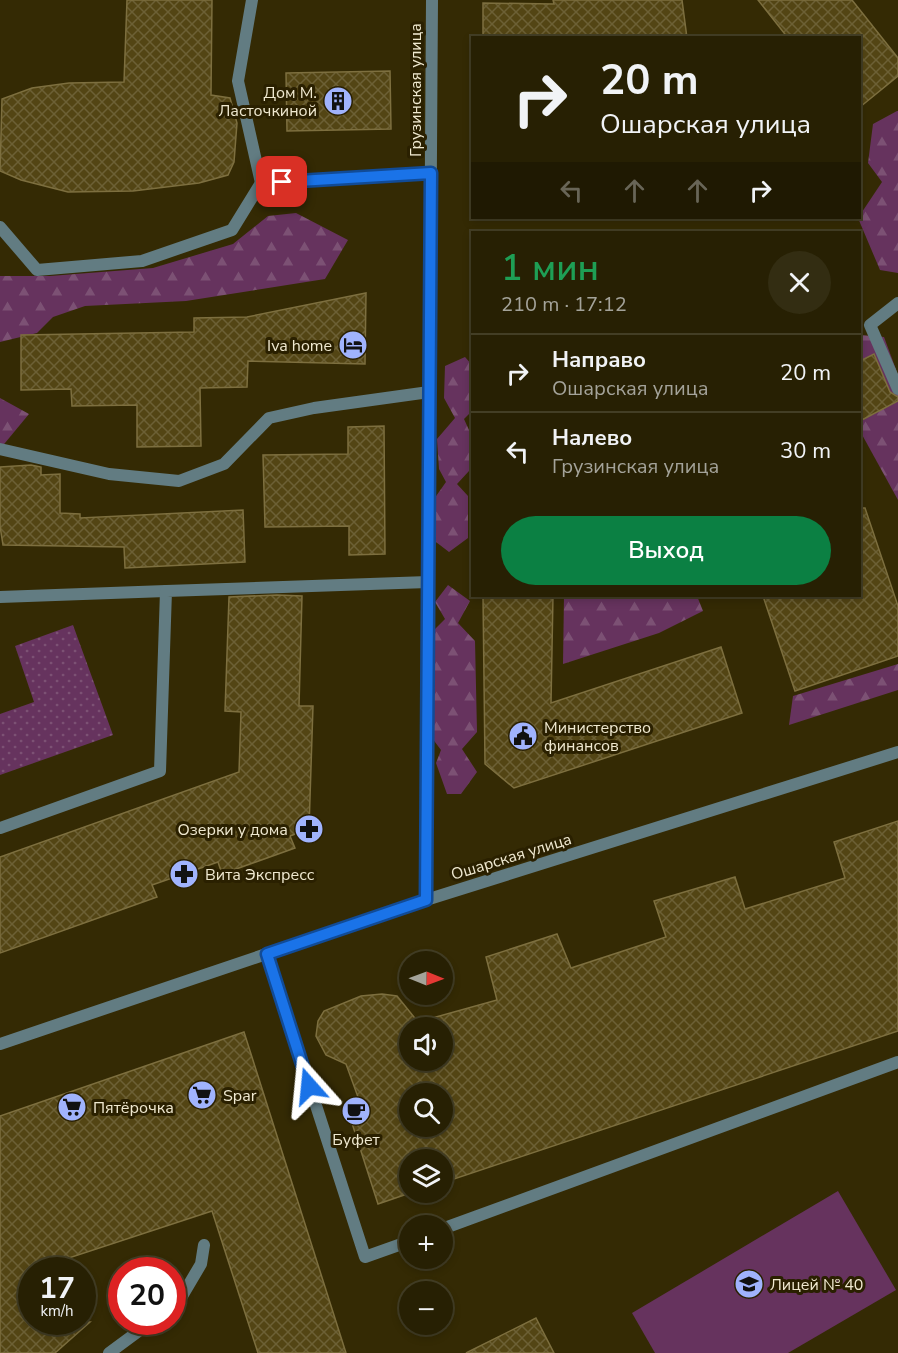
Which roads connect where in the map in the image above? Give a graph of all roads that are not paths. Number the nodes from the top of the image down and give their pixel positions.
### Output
1 (252, 0) edge
2 (432, 0) edge
3 (431, 173) junction
4 (261, 183) junction
5 (0, 226) edge
6 (898, 303) edge
7 (898, 389) edge
8 (429, 392) junction
9 (0, 448) edge
10 (428, 582) junction
11 (166, 591) junction
12 (0, 597) edge
13 (898, 752) edge
14 (0, 828) edge
15 (426, 900) junction
16 (267, 954) junction
17 (0, 1044) edge
18 (898, 1062) edge
19 (453, 1225) edge
20 (204, 1245) dead end
21 (399, 1245) edge
22 (186, 1289) edge
23 (133, 1335) edge
24 (109, 1353) edge

1 - 4 street
2 - 3 street, Грузинская улица
3 - 4 street
3 - 8 street, Грузинская улица
4 - 5 street
6 - 7 street
8 - 9 street
8 - 10 street, Грузинская улица
10 - 11 street
10 - 15 street, Грузинская улица
11 - 12 street
11 - 14 street
13 - 15 street, Ошарская улица
15 - 16 street, Ошарская улица
16 - 17 street, Ошарская улица
16 - 21 street
18 - 19 street
20 - 22 street
23 - 24 street

